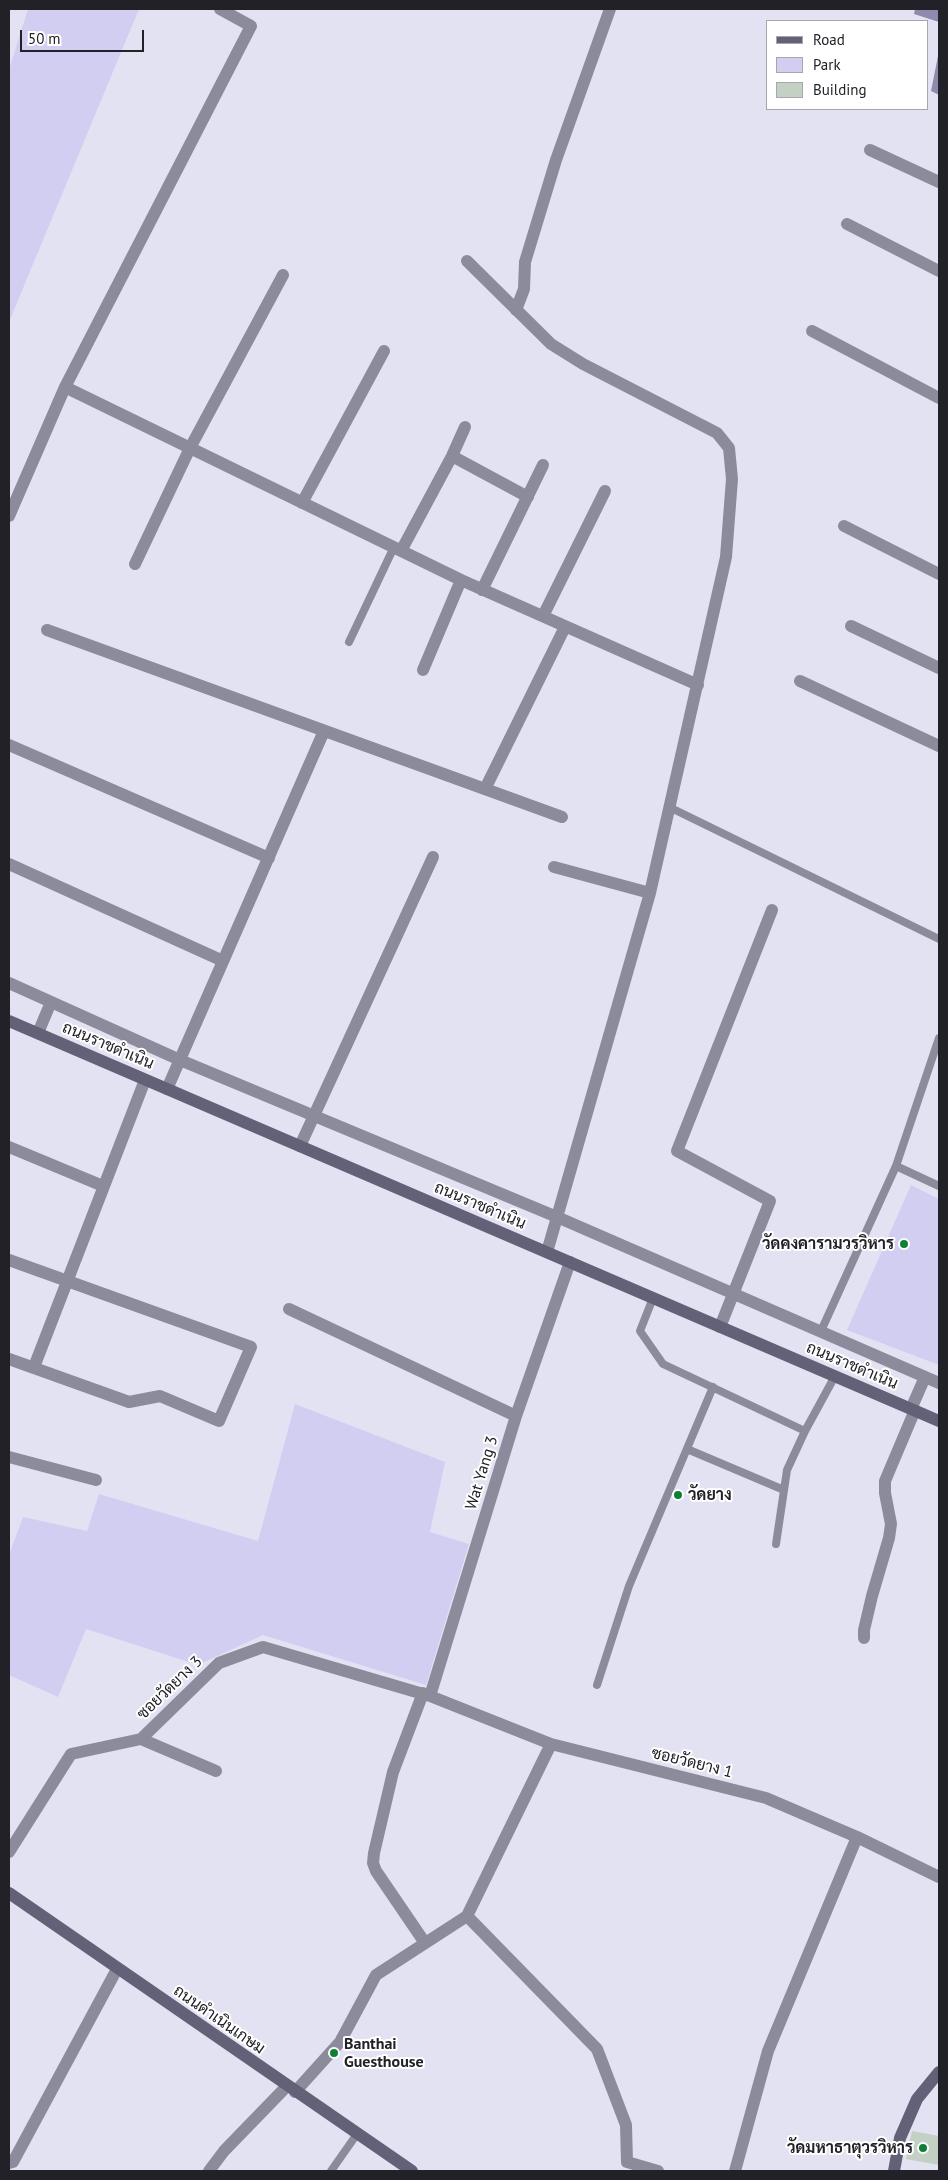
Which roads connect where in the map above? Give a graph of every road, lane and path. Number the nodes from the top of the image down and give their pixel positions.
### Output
1 (220, 9) edge
2 (610, 9) edge
3 (870, 150) dead end
4 (939, 182) edge
5 (847, 224) dead end
6 (467, 261) dead end
7 (939, 271) edge
8 (284, 275) dead end
9 (516, 310) junction
10 (812, 331) dead end
11 (384, 351) dead end
12 (65, 387) junction
13 (939, 398) edge
14 (465, 427) dead end
15 (190, 448) junction
16 (452, 456) junction
17 (543, 465) dead end
18 (604, 491) dead end
19 (528, 497) junction
20 (302, 503) junction
21 (9, 516) edge
22 (844, 526) dead end
23 (397, 549) junction
24 (135, 564) dead end
25 (939, 574) edge
26 (461, 580) junction
27 (482, 590) junction
28 (543, 616) junction
29 (566, 626) junction
30 (851, 626) dead end
31 (47, 630) dead end
32 (349, 642) dead end
33 (939, 668) edge
34 (423, 670) dead end
35 (800, 681) dead end
36 (698, 685) junction
37 (324, 731) junction
38 (9, 745) edge
39 (939, 746) edge
40 (485, 789) junction
41 (669, 807) junction
42 (562, 817) dead end
43 (268, 858) junction
44 (432, 858) dead end
45 (9, 864) edge
46 (554, 867) dead end
47 (650, 893) junction
48 (772, 910) dead end
49 (939, 939) edge
50 (223, 961) junction
51 (9, 983) edge
52 (51, 1002) junction
53 (9, 1021) edge
54 (38, 1034) junction
55 (939, 1038) edge
56 (180, 1060) junction
57 (145, 1080) junction
58 (167, 1089) junction
59 (314, 1116) junction
60 (300, 1146) junction
61 (9, 1147) edge
62 (896, 1166) junction
63 (103, 1186) junction
64 (939, 1186) edge
65 (557, 1217) junction
66 (547, 1252) junction
67 (9, 1260) edge
68 (570, 1262) junction
69 (67, 1281) junction
70 (734, 1293) junction
71 (653, 1298) junction
72 (289, 1309) dead end
73 (720, 1327) junction
74 (821, 1331) junction
75 (9, 1358) edge
76 (34, 1367) junction
77 (835, 1376) junction
78 (925, 1377) junction
79 (939, 1383) edge
80 (713, 1387) junction
81 (913, 1410) junction
82 (516, 1416) junction
83 (939, 1421) edge
84 (805, 1431) junction
85 (687, 1449) junction
86 (9, 1457) edge
87 (96, 1480) dead end
88 (784, 1490) junction
89 (776, 1544) dead end
90 (864, 1638) dead end
91 (597, 1684) dead end
92 (427, 1694) junction
93 (140, 1739) junction
94 (551, 1744) junction
95 (216, 1771) dead end
96 (857, 1837) junction
97 (9, 1852) edge
98 (939, 1876) edge
99 (9, 1893) edge
100 (467, 1916) junction
101 (425, 1943) junction
102 (117, 1969) junction
103 (939, 2072) edge
104 (291, 2089) junction
105 (357, 2134) junction
106 (9, 2163) edge
107 (624, 2167) edge
108 (209, 2171) edge
109 (331, 2171) edge
110 (412, 2171) edge
111 (658, 2171) edge
112 (735, 2171) edge
113 (894, 2171) edge

1 - 12 street
2 - 9 street
3 - 4 street
5 - 7 street
6 - 9 street
8 - 15 street
9 - 36 street
10 - 13 street
11 - 20 street
12 - 15 street
12 - 21 street
14 - 16 street
15 - 20 street
15 - 24 street
16 - 19 street
16 - 23 street
17 - 19 street
18 - 28 street
19 - 27 street
20 - 23 street
22 - 25 street
23 - 26 street
23 - 32 lane
26 - 27 street
26 - 34 street
27 - 28 street
28 - 29 street
29 - 36 street
29 - 40 street
30 - 33 street
31 - 37 street
35 - 39 street
36 - 41 street
37 - 40 street
37 - 43 street
38 - 43 street
40 - 42 street
41 - 47 street
41 - 49 lane
43 - 50 street
44 - 59 street
45 - 50 street
46 - 47 street
47 - 65 street
48 - 70 street
50 - 56 street
51 - 52 street
52 - 54 street
52 - 56 street
53 - 54 main road, ถนนราชดำเนิน
54 - 57 main road, ถนนราชดำเนิน
55 - 62 lane
56 - 58 street
56 - 59 street
57 - 58 main road, ถนนราชดำเนิน
57 - 63 street
58 - 60 main road, ถนนราชดำเนิน
59 - 60 street
59 - 65 street
60 - 66 main road, ถนนราชดำเนิน
61 - 63 street
62 - 64 lane
62 - 74 lane
63 - 69 street
65 - 66 street
65 - 70 street
66 - 68 main road, ถนนราชดำเนิน
67 - 69 street
68 - 71 main road, ถนนราชดำเนิน
68 - 82 street, Wat Yang 3
69 - 76 street
69 - 76 street
70 - 73 street
70 - 74 street
71 - 73 main road, ถนนราชดำเนิน
71 - 80 lane
72 - 82 street
73 - 77 main road, ถนนราชดำเนิน
74 - 78 street
75 - 76 street
77 - 81 main road, ถนนราชดำเนิน
77 - 84 lane
78 - 79 street
78 - 81 street
80 - 84 lane
80 - 85 lane
81 - 83 main road, ถนนราชดำเนิน
81 - 90 street
82 - 92 street, Wat Yang 3
84 - 88 lane
85 - 88 lane
85 - 91 lane
86 - 87 street
88 - 89 lane
92 - 93 street, ซอยวัดยาง 3
92 - 94 street, ซอยวัดยาง 1
92 - 101 street, Wat Yang 3
93 - 95 street
93 - 97 street, ซอยวัดยาง 3
94 - 96 street, ซอยวัดยาง 1
94 - 100 street
96 - 98 street, ซอยวัดยาง 1
96 - 112 street
99 - 102 main road, ถนนดำเนินเกษม
100 - 101 street
100 - 107 street
101 - 104 street
102 - 104 main road, ถนนดำเนินเกษม
102 - 106 street
103 - 113 main road
104 - 105 main road, ถนนดำเนินเกษม
104 - 108 street
105 - 109 lane
105 - 110 main road, ถนนดำเนินเกษม
107 - 111 street

